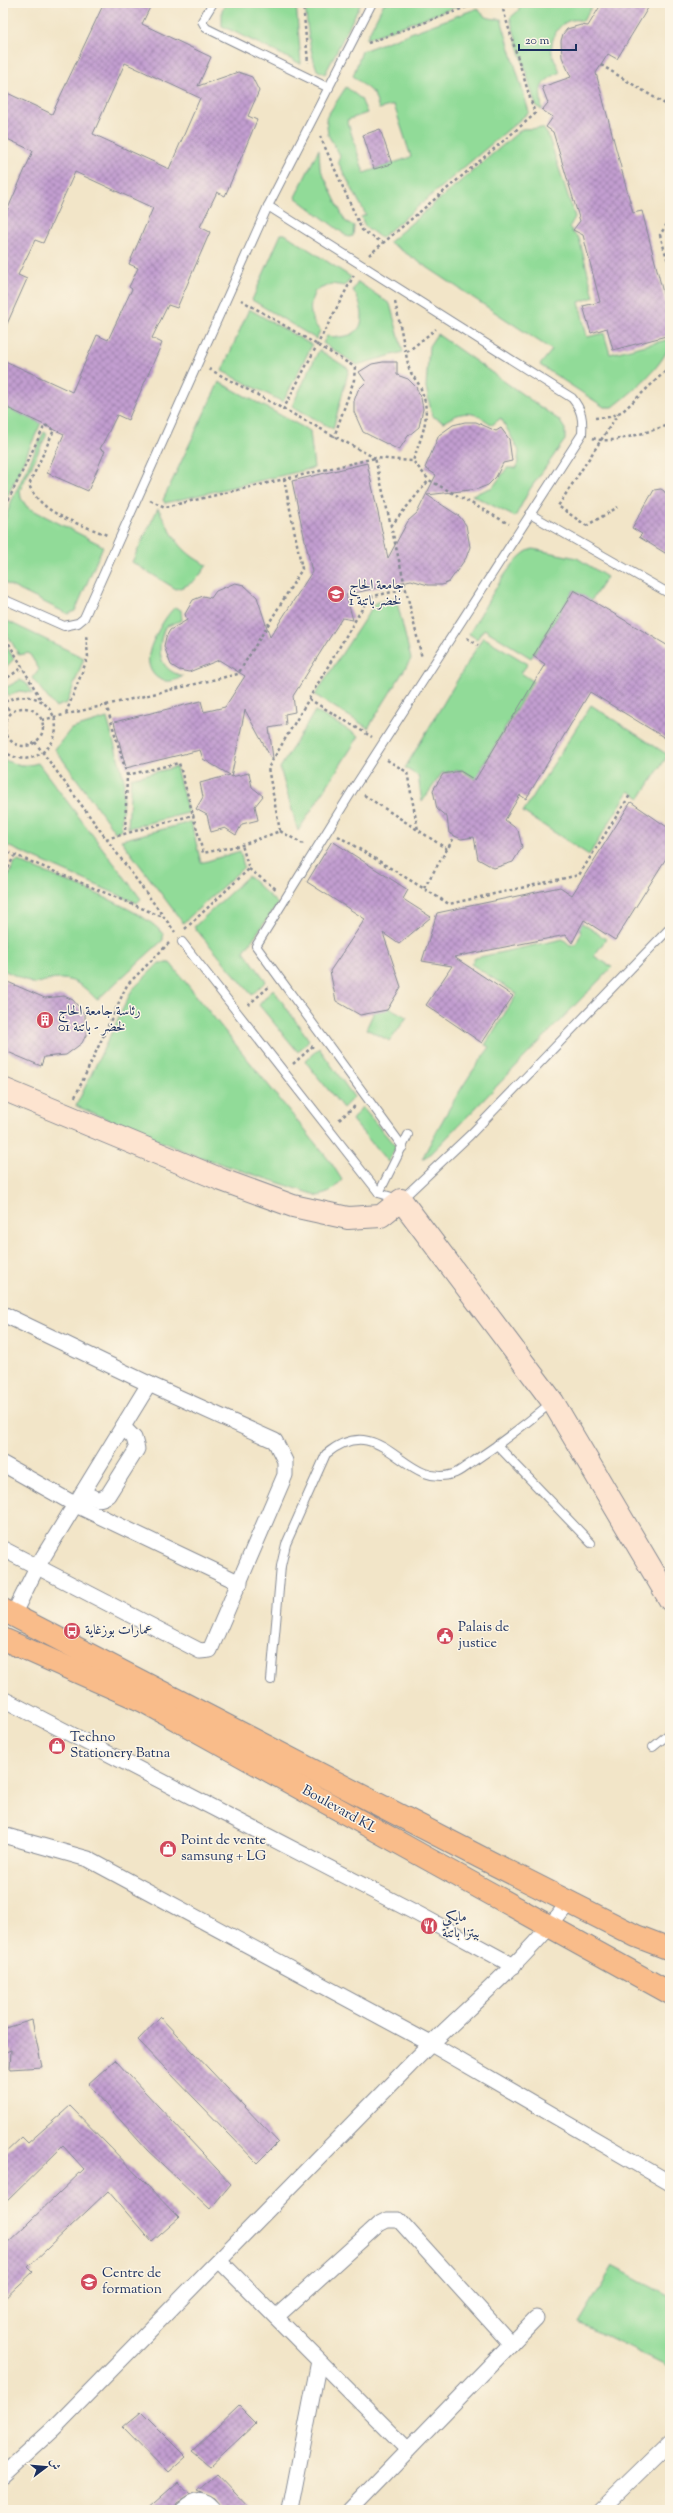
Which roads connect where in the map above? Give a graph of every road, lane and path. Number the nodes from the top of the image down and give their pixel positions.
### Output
1 (213, 3) edge
2 (303, 3) edge
3 (372, 3) edge
4 (478, 3) edge
5 (501, 3) edge
6 (348, 50) junction
7 (601, 65) dead end
8 (309, 77) junction
9 (329, 88) junction
10 (670, 107) edge
11 (312, 119) junction
12 (268, 206) junction
13 (670, 219) edge
14 (360, 264) junction
15 (670, 268) edge
16 (390, 282) junction
17 (230, 293) junction
18 (449, 318) junction
19 (318, 344) junction
20 (407, 352) junction
21 (199, 364) junction
22 (670, 367) edge
23 (283, 410) junction
24 (618, 414) junction
25 (583, 419) junction
26 (670, 425) edge
27 (582, 434) junction
28 (334, 437) junction
29 (600, 441) junction
30 (375, 458) junction
31 (413, 461) junction
32 (284, 479) junction
33 (428, 480) junction
34 (141, 496) junction
35 (618, 507) dead end
36 (3, 511) edge
37 (530, 514) junction
38 (392, 526) junction
39 (587, 526) junction
40 (520, 530) junction
41 (569, 537) junction
42 (119, 541) junction
43 (406, 589) junction
44 (670, 594) edge
45 (3, 599) edge
46 (84, 618) junction
47 (3, 633) edge
48 (23, 667) junction
49 (426, 675) junction
50 (3, 682) edge
51 (41, 700) junction
52 (309, 700) junction
53 (3, 703) edge
54 (106, 704) junction
55 (12, 712) junction
56 (66, 714) junction
57 (54, 717) junction
58 (42, 720) junction
59 (5, 732) edge
60 (35, 742) junction
61 (382, 744) junction
62 (3, 751) edge
63 (43, 753) junction
64 (376, 753) junction
65 (127, 775) junction
66 (630, 795) dead end
67 (367, 798) dead end
68 (193, 815) junction
69 (328, 830) junction
70 (418, 830) junction
71 (280, 831) junction
72 (124, 833) junction
73 (455, 836) dead end
74 (106, 838) junction
75 (242, 845) junction
76 (447, 849) junction
77 (3, 850) edge
78 (315, 850) junction
79 (14, 856) junction
80 (249, 869) junction
81 (3, 879) edge
82 (424, 888) junction
83 (287, 897) junction
84 (165, 918) junction
85 (670, 928) edge
86 (180, 939) junction
87 (267, 989) dead end
88 (258, 996) dead end
89 (311, 1048) dead end
90 (304, 1054) dead end
91 (3, 1089) edge
92 (356, 1105) dead end
93 (350, 1110) dead end
94 (66, 1115) junction
95 (408, 1135) dead end
96 (403, 1147) junction
97 (379, 1193) junction
98 (401, 1200) junction
99 (3, 1314) edge
100 (149, 1384) junction
101 (553, 1402) junction
102 (123, 1427) junction
103 (497, 1446) junction
104 (3, 1464) edge
105 (80, 1498) junction
106 (591, 1543) dead end
107 (3, 1549) edge
108 (37, 1567) junction
109 (240, 1582) junction
110 (670, 1600) edge
111 (8, 1612) edge
112 (3, 1639) edge
113 (271, 1680) dead end
114 (3, 1699) edge
115 (670, 1732) edge
116 (653, 1747) dead end
117 (3, 1834) edge
118 (569, 1902) junction
119 (551, 1927) junction
120 (670, 1949) edge
121 (514, 1966) junction
122 (670, 1993) edge
123 (431, 2044) junction
124 (670, 2183) edge
125 (219, 2260) junction
126 (276, 2317) junction
127 (536, 2318) dead end
128 (511, 2344) junction
129 (320, 2361) junction
130 (670, 2442) edge
131 (408, 2450) junction
132 (3, 2475) edge
133 (182, 2510) edge
134 (214, 2510) edge
135 (290, 2510) edge
136 (350, 2510) edge
137 (600, 2510) edge

1 - 8 lane
2 - 8 path
3 - 6 lane
4 - 6 path
5 - 11 path
6 - 9 lane
7 - 10 path
8 - 9 lane
9 - 11 lane
11 - 12 lane
12 - 14 lane
12 - 17 lane
13 - 15 path
14 - 16 lane
14 - 19 path
16 - 18 lane
16 - 20 path
17 - 19 path
17 - 21 lane
18 - 20 path
18 - 25 lane
19 - 23 path
19 - 28 path
20 - 31 path
21 - 23 path
21 - 34 lane
22 - 24 path
23 - 28 path
24 - 25 path
24 - 29 path
25 - 27 lane
26 - 29 path
27 - 29 path
27 - 37 lane
28 - 30 path
29 - 39 path
30 - 31 path
30 - 32 path
30 - 38 path
31 - 33 path
32 - 34 path
32 - 54 path
33 - 38 path
33 - 40 path
34 - 42 lane
35 - 39 path
36 - 42 path
37 - 40 lane
37 - 41 lane
38 - 43 path
39 - 41 path
40 - 49 lane
41 - 44 lane
42 - 46 lane
43 - 49 path
43 - 52 path
45 - 46 lane
46 - 56 path
47 - 48 path
48 - 50 path
48 - 51 path
49 - 61 lane
51 - 53 path
51 - 57 path
52 - 61 path
52 - 71 path
53 - 55 path
54 - 56 path
54 - 65 path
55 - 58 path
55 - 59 path
56 - 57 path
57 - 58 path
57 - 63 path
58 - 60 path
59 - 60 path
60 - 63 path
61 - 64 lane
62 - 63 path
63 - 74 path
64 - 69 lane
64 - 70 path
65 - 68 path
65 - 72 path
66 - 82 path
67 - 70 path
68 - 72 path
68 - 75 path
69 - 78 lane
69 - 82 path
70 - 76 path
71 - 75 path
71 - 78 path
72 - 74 path
73 - 76 path
74 - 84 path
75 - 80 path
76 - 82 path
77 - 79 path
78 - 83 lane
79 - 81 path
79 - 84 path
80 - 83 path
80 - 86 path
83 - 96 lane
84 - 86 path
85 - 98 lane
86 - 94 path
86 - 97 lane
87 - 88 path
89 - 90 path
91 - 94 street
92 - 93 path
94 - 98 street
95 - 96 lane
96 - 97 lane
97 - 98 lane
98 - 101 street
99 - 100 street
100 - 102 street
100 - 109 street
101 - 103 lane
101 - 110 street
102 - 105 street
102 - 105 street
103 - 106 lane
103 - 113 lane
104 - 105 street
105 - 108 street
105 - 109 street
107 - 108 street
108 - 109 street
108 - 111 street
111 - 118 main road, Boulevard KL
112 - 119 main road, Boulevard KL
114 - 121 street
115 - 116 lane
117 - 123 street
118 - 119 street
118 - 120 main road, Boulevard KL
119 - 121 street
119 - 122 main road, Boulevard KL
121 - 123 street
123 - 124 street
123 - 125 street
125 - 126 street
125 - 132 street
126 - 128 street
126 - 129 street
127 - 128 street
128 - 131 street
129 - 131 street
129 - 135 street
130 - 137 street
131 - 136 street
133 - 134 street

